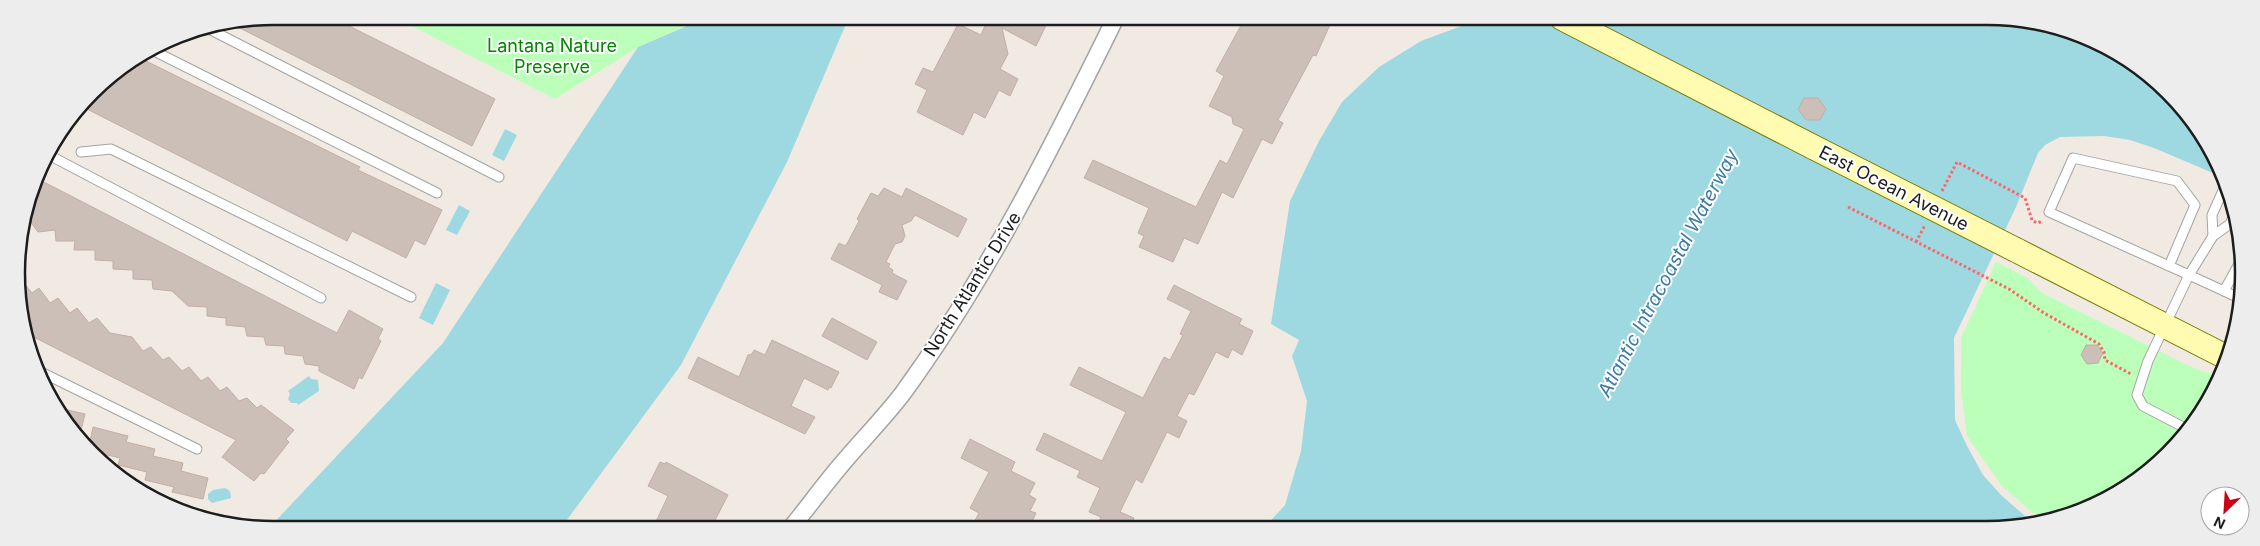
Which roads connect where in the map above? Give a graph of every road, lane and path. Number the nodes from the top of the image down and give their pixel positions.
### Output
1 (1112, 25) edge
2 (1576, 25) edge
3 (215, 32) edge
4 (158, 53) edge
5 (81, 152) dead end
6 (54, 158) edge
7 (499, 177) dead end
8 (436, 193) dead end
9 (2222, 193) edge
10 (1939, 198) dead end
11 (1848, 207) dead end
12 (2037, 223) dead end
13 (1925, 224) dead end
14 (2230, 224) edge
15 (2213, 236) junction
16 (1916, 242) junction
17 (2169, 266) junction
18 (2235, 271) edge
19 (2189, 275) junction
20 (2224, 291) junction
21 (2234, 296) edge
22 (412, 297) dead end
23 (321, 298) dead end
24 (2164, 326) junction
25 (2221, 355) edge
26 (47, 375) edge
27 (2140, 379) junction
28 (2182, 426) edge
29 (197, 449) dead end
30 (797, 521) edge

1 - 30 street, North Atlantic Drive
2 - 24 main road, East Ocean Avenue, bridge
3 - 7 lane
4 - 8 lane
5 - 22 lane
6 - 23 lane
9 - 15 lane
10 - 12 path
11 - 16 path
13 - 16 path
14 - 15 lane
15 - 19 lane
16 - 27 path
17 - 17 lane
17 - 19 lane
18 - 20 lane
19 - 20 lane
19 - 24 lane
20 - 21 lane
24 - 25 main road, East Ocean Avenue
24 - 27 lane
26 - 29 lane
27 - 28 lane

